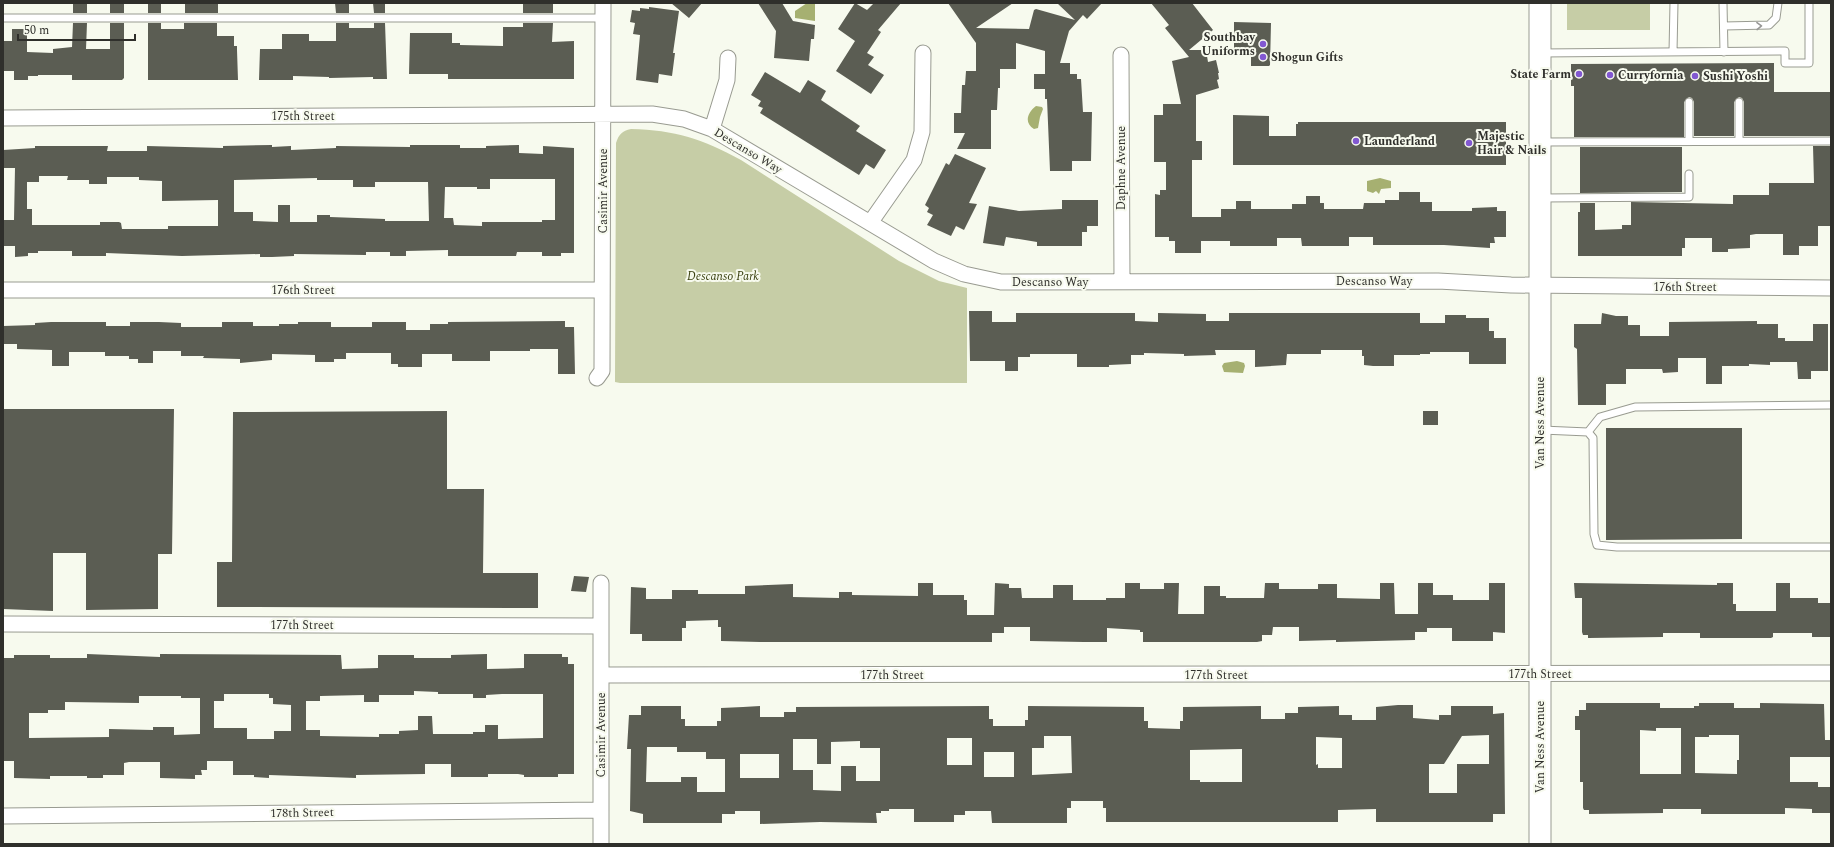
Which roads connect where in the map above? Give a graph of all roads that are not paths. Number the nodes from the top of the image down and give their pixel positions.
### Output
1 (1540, 3) edge
2 (1674, 3) edge
3 (1723, 3) edge
4 (1778, 3) edge
5 (1809, 3) edge
6 (603, 10) edge
7 (3, 18) edge
8 (1724, 26) junction
9 (1673, 52) junction
10 (1724, 52) junction
11 (923, 53) dead end
12 (1540, 53) junction
13 (1121, 55) dead end
14 (728, 58) dead end
15 (1689, 102) dead end
16 (1739, 102) dead end
17 (603, 114) junction
18 (3, 118) edge
19 (712, 129) junction
20 (1831, 140) edge
21 (1739, 141) junction
22 (1540, 142) junction
23 (1689, 142) junction
24 (1689, 174) dead end
25 (1540, 198) junction
26 (870, 223) junction
27 (1122, 281) junction
28 (1540, 286) junction
29 (1831, 288) edge
30 (3, 290) edge
31 (602, 290) junction
32 (597, 378) dead end
33 (1831, 405) edge
34 (1540, 430) junction
35 (1588, 432) junction
36 (1831, 547) edge
37 (601, 583) dead end
38 (3, 624) edge
39 (601, 626) junction
40 (1831, 673) edge
41 (1540, 674) junction
42 (601, 675) junction
43 (601, 810) junction
44 (3, 816) edge
45 (601, 844) edge
46 (1540, 844) edge

1 - 12 main road, Van Ness Avenue
2 - 9 lane
3 - 8 lane
8 -> 4 lane
5 - 10 lane
6 - 7 lane
6 - 17 street, Casimir Avenue
8 - 10 lane
9 - 10 lane
9 - 12 lane
11 - 26 street
12 - 22 main road, Van Ness Avenue
13 - 27 street, Daphne Avenue
14 - 19 street
15 - 23 lane
16 - 21 lane
17 - 18 street, 175th Street
17 - 19 street, Descanso Way
17 - 31 street, Casimir Avenue
19 - 26 street, Descanso Way
20 - 21 lane
21 - 23 lane
22 - 23 lane
22 - 25 main road, Van Ness Avenue
24 - 25 lane
25 - 28 main road, Van Ness Avenue
26 - 27 street, Descanso Way
27 - 28 street, Descanso Way
28 - 29 street, 176th Street
28 - 34 main road, Van Ness Avenue
30 - 31 street, 176th Street
31 - 32 street, Casimir Avenue
33 - 35 lane
34 - 35 lane
34 - 41 main road, Van Ness Avenue
35 - 36 lane
37 - 39 street, Casimir Avenue
38 - 39 street, 177th Street
39 - 42 street, Casimir Avenue
40 - 41 street, 177th Street
41 - 42 street, 177th Street
41 - 46 main road, Van Ness Avenue
42 - 43 street, Casimir Avenue
43 - 44 street, 178th Street
43 - 45 street, Casimir Avenue

